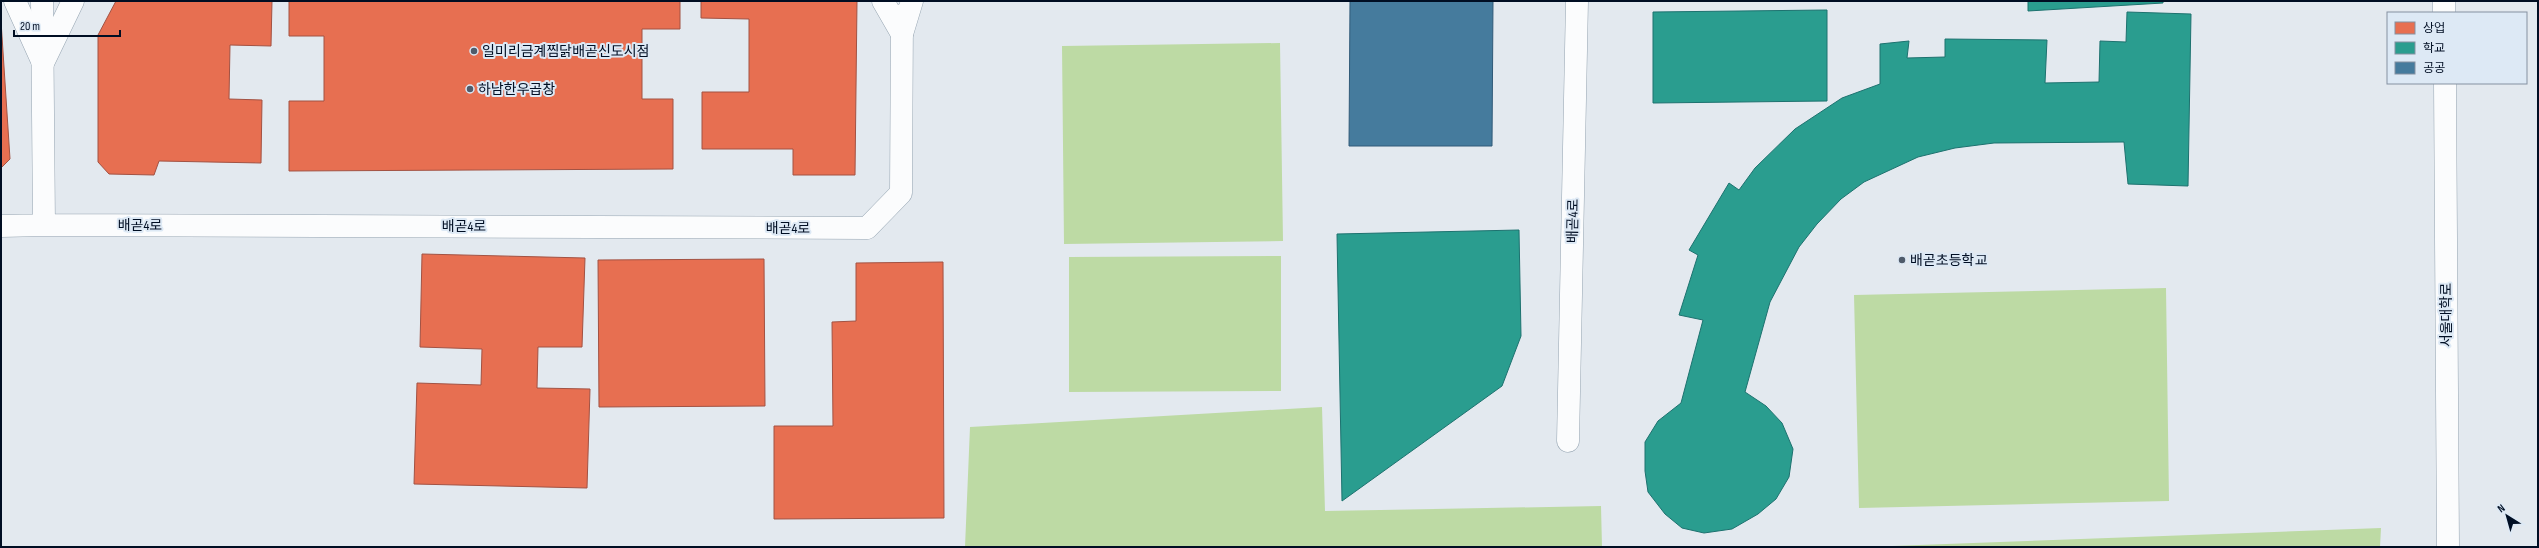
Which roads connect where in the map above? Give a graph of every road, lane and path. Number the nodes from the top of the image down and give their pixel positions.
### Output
1 (15, 1) edge
2 (42, 1) edge
3 (73, 1) edge
4 (883, 1) edge
5 (902, 1) edge
6 (912, 1) edge
7 (1577, 1) edge
8 (2444, 1) edge
9 (2444, 12) edge
10 (902, 34) junction
11 (43, 63) junction
12 (2445, 84) edge
13 (44, 225) junction
14 (1, 226) edge
15 (1568, 441) dead end
16 (2448, 547) edge

1 - 11 street
2 - 11 street
3 - 11 street
4 - 10 street
5 - 10 street, 배곧4로
6 - 10 street
7 - 15 street, 배곧4로
8 - 9 street
10 - 13 street, 배곧4로
11 - 13 street
12 - 16 street, 서울대학로
13 - 14 street, 배곧4로

